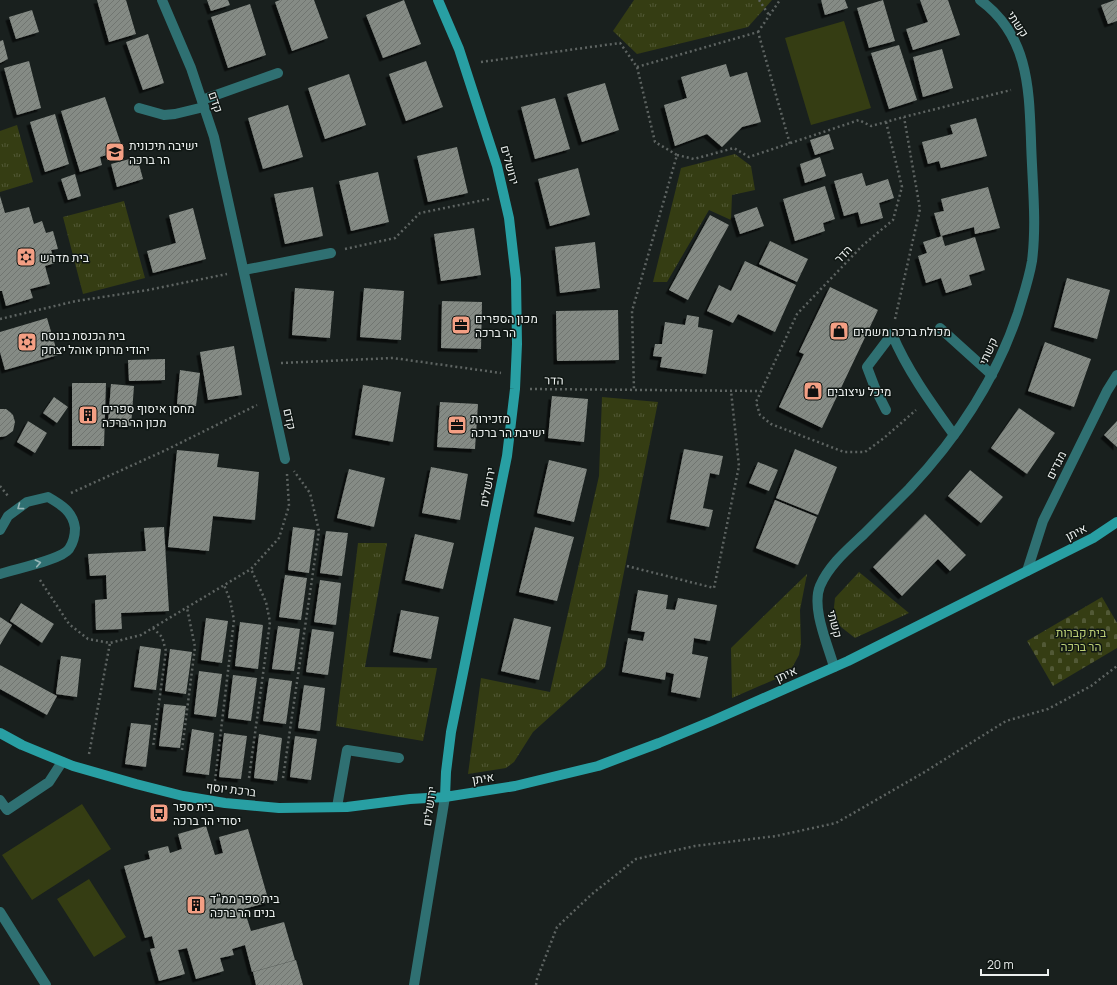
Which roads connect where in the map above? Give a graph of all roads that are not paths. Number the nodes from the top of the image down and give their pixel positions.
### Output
1 (162, 0) edge
2 (438, 0) edge
3 (980, 0) edge
4 (278, 72) dead end
5 (203, 104) junction
6 (139, 108) dead end
7 (331, 253) road end
8 (244, 270) junction
9 (940, 328) dead end
10 (992, 375) junction
11 (1117, 375) edge
12 (886, 410) dead end
13 (954, 435) junction
14 (285, 459) road end
15 (1117, 522) edge
16 (0, 530) edge
17 (1027, 571) junction
18 (0, 574) edge
19 (834, 667) junction
20 (0, 733) edge
21 (399, 758) dead end
22 (62, 762) junction
23 (445, 797) junction
24 (0, 800) edge
25 (337, 807) junction
26 (0, 912) edge
27 (46, 985) edge
28 (414, 985) edge

1 - 5 street, קדם
2 - 23 street, ירושלים
3 - 10 street, קשתי
4 - 5 street
5 - 6 street
5 - 8 street, קדם
7 - 8 street
8 - 14 street, קדם
9 - 10 street
10 - 13 street, קשתי
11 - 17 street, מגדים
12 - 13 street
13 - 19 street, קשתי
15 - 17 street, איתן
18 -> 16 street
17 - 19 street, איתן
19 - 23 street, איתן
20 - 22 street, ברכת יוסף
21 - 25 street
22 - 24 street
22 - 25 street, ברכת יוסף
23 - 25 street, ברכת יוסף
23 - 28 street, ירושלים
26 - 27 street

